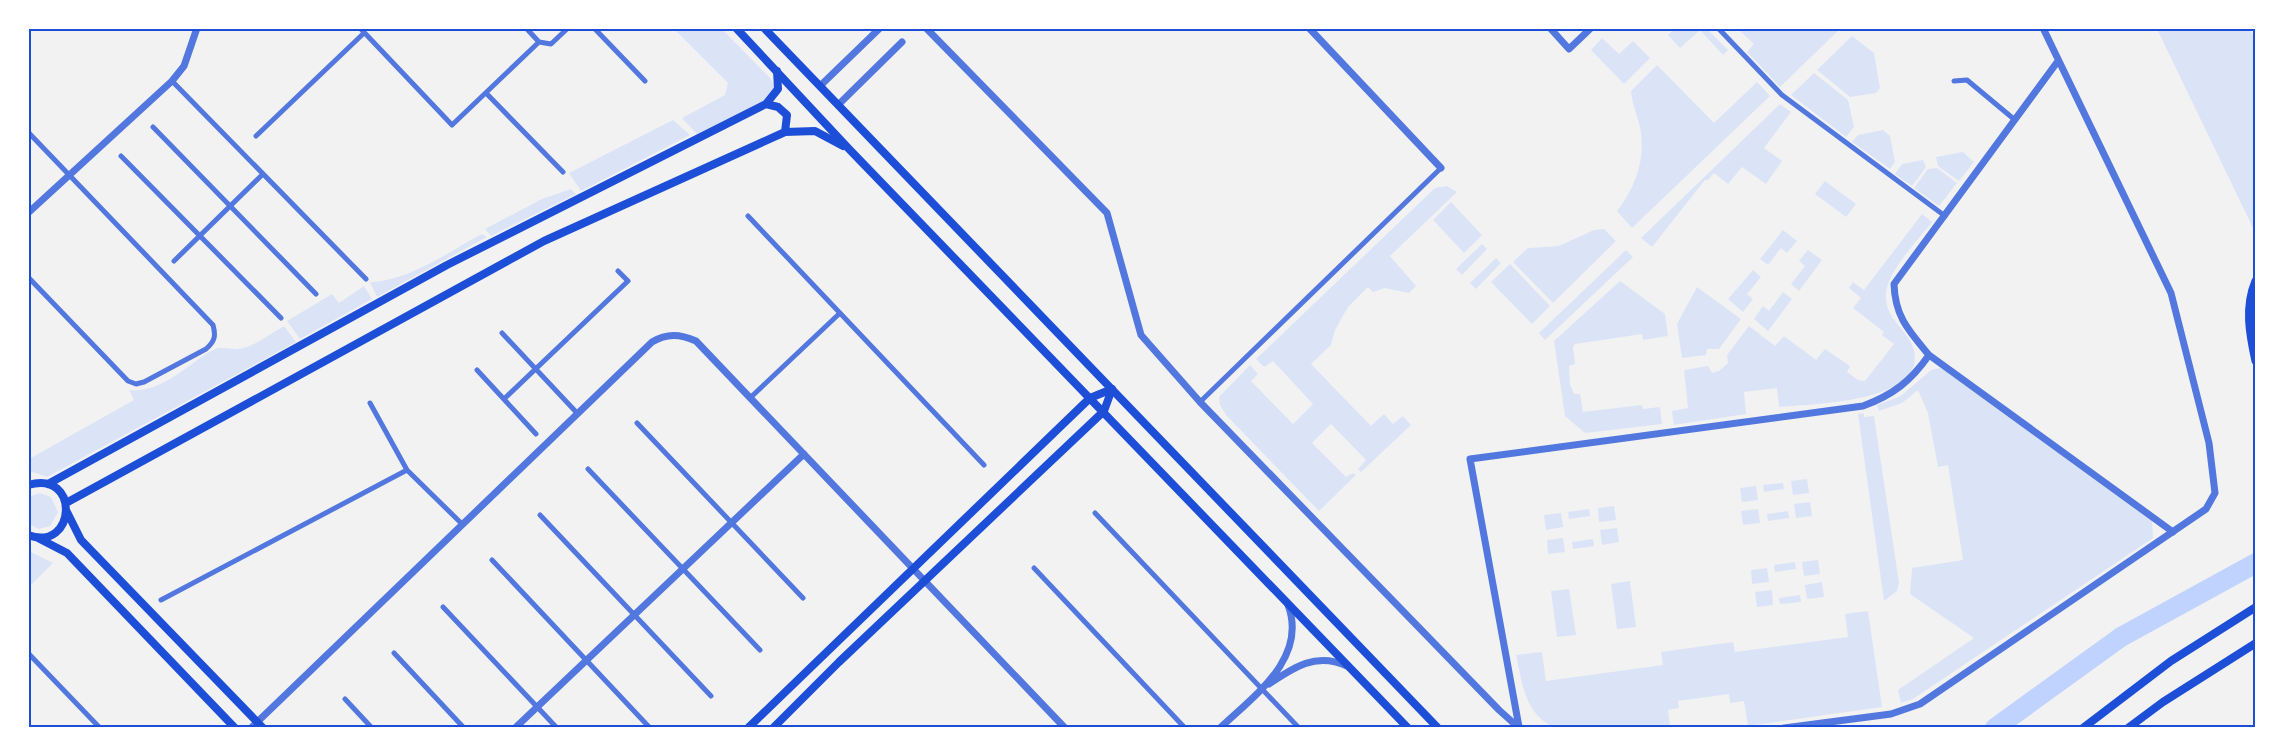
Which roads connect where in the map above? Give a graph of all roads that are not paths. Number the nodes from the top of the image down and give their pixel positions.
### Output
1 (197, 28) edge
2 (526, 28) edge
3 (568, 28) edge
4 (594, 28) edge
5 (736, 28) edge
6 (764, 28) edge
7 (880, 28) edge
8 (926, 28) edge
9 (1309, 28) edge
10 (1550, 28) edge
11 (1591, 28) edge
12 (1718, 28) edge
13 (2043, 28) edge
14 (362, 31) edge
15 (539, 42) junction
16 (902, 42) dead end
17 (2058, 61) junction
18 (777, 71) junction
19 (172, 81) junction
20 (645, 81) dead end
21 (1954, 81) dead end
22 (820, 87) junction
23 (486, 93) junction
24 (766, 104) junction
25 (838, 105) junction
26 (2015, 120) junction
27 (153, 127) dead end
28 (28, 132) edge
29 (785, 132) junction
30 (256, 136) dead end
31 (849, 149) junction
32 (121, 156) dead end
33 (1441, 168) joint
34 (563, 172) dead end
35 (263, 174) junction
36 (69, 175) junction
37 (230, 206) junction
38 (28, 213) edge
39 (748, 216) dead end
40 (1945, 216) junction
41 (200, 236) junction
42 (174, 261) dead end
43 (618, 271) dead end
44 (28, 277) edge
45 (366, 279) dead end
46 (2256, 281) edge
47 (316, 294) dead end
48 (840, 313) junction
49 (281, 318) dead end
50 (502, 333) dead end
51 (1929, 355) junction
52 (2256, 361) edge
53 (536, 369) junction
54 (477, 370) dead end
55 (1112, 389) junction
56 (750, 398) junction
57 (1089, 398) junction
58 (504, 399) junction
59 (1200, 402) junction
60 (370, 403) dead end
61 (1104, 411) junction
62 (578, 413) junction
63 (636, 423) dead end
64 (536, 434) dead end
65 (804, 454) junction
66 (984, 465) dead end
67 (588, 469) dead end
68 (407, 470) junction
69 (28, 479) edge
70 (45, 483) junction
71 (28, 485) edge
72 (66, 503) junction
73 (67, 512) junction
74 (1095, 513) dead end
75 (540, 515) dead end
76 (731, 523) junction
77 (461, 524) junction
78 (2173, 532) junction
79 (32, 538) edge
80 (492, 560) dead end
81 (914, 568) junction
82 (1034, 568) dead end
83 (683, 569) junction
84 (925, 581) junction
85 (803, 598) dead end
86 (162, 600) dead end
87 (1286, 601) junction
88 (443, 607) dead end
89 (2256, 608) edge
90 (634, 615) junction
91 (2256, 643) edge
92 (760, 650) dead end
93 (28, 653) edge
94 (394, 653) dead end
95 (586, 660) junction
96 (1350, 667) junction
97 (1262, 689) junction
98 (711, 696) dead end
99 (345, 699) dead end
100 (537, 706) junction
101 (257, 726) edge
102 (1519, 727) edge
103 (100, 728) edge
104 (235, 728) edge
105 (372, 728) edge
106 (464, 728) edge
107 (515, 728) edge
108 (557, 728) edge
109 (650, 728) edge
110 (748, 728) edge
111 (773, 728) edge
112 (1065, 728) edge
113 (1185, 728) edge
114 (1220, 728) edge
115 (1299, 728) edge
116 (1408, 728) edge
117 (1438, 728) edge
118 (1784, 728) edge
119 (2083, 728) edge
120 (2128, 728) edge

1 - 19 street
2 - 15 street
3 - 15 street
4 - 20 street
5 - 18 main road
6 - 22 main road
7 - 22 street
8 - 59 street
9 - 33 street
10 - 11 street
12 - 40 street
13 - 17 street
14 - 23 street
14 - 30 street
15 - 23 street
16 - 25 street
17 - 26 street
17 - 78 street
18 - 24 main road
18 - 31 main road
19 - 35 street
19 - 36 street
21 - 26 street
22 - 25 main road
23 - 34 street
24 - 29 main road
24 - 70 main road
25 - 55 main road
26 - 40 street
27 - 37 street
28 - 36 street
29 - 31 main road
29 - 72 main road
31 - 57 main road
32 - 41 street
33 - 59 street
35 - 37 street
35 - 45 street
36 - 38 street
36 - 44 street
37 - 41 street
37 - 47 street
39 - 48 street
40 - 51 street
41 - 42 street
41 - 49 street
43 - 53 street
46 - 52 highway
48 - 56 street
48 - 66 street
50 - 53 street
51 - 78 street
51 - 102 street
53 - 58 street
53 - 62 street
54 - 58 street
55 - 57 main road
55 - 61 main road
55 - 117 main road
56 - 62 street
56 - 65 street
57 - 61 main road
57 - 81 main road
58 - 64 street
59 - 102 street
60 - 68 street
61 - 84 main road
61 - 87 main road
62 - 77 street
63 - 76 street
65 - 76 street
65 - 81 street
67 - 83 street
68 - 77 street
68 - 86 street
69 - 70 main road
70 - 71 main road
70 - 72 main road
72 - 73 main road
73 - 79 main road
73 - 101 main road
74 - 97 street
75 - 90 street
76 - 83 street
76 - 85 street
77 - 101 street
78 - 118 street
79 - 104 main road
80 - 95 street
81 - 84 street
81 - 110 main road
82 - 113 street
83 - 90 street
83 - 92 street
84 - 111 main road
84 - 112 street
87 - 96 main road
87 - 97 street
88 - 100 street
89 - 119 main road
90 - 95 street
90 - 98 street
91 - 120 main road
93 - 103 street
94 - 106 street
95 - 100 street
95 - 109 street
96 - 97 street
96 - 116 main road
97 - 114 street
97 - 115 street
99 - 105 street
100 - 107 street
100 - 108 street

